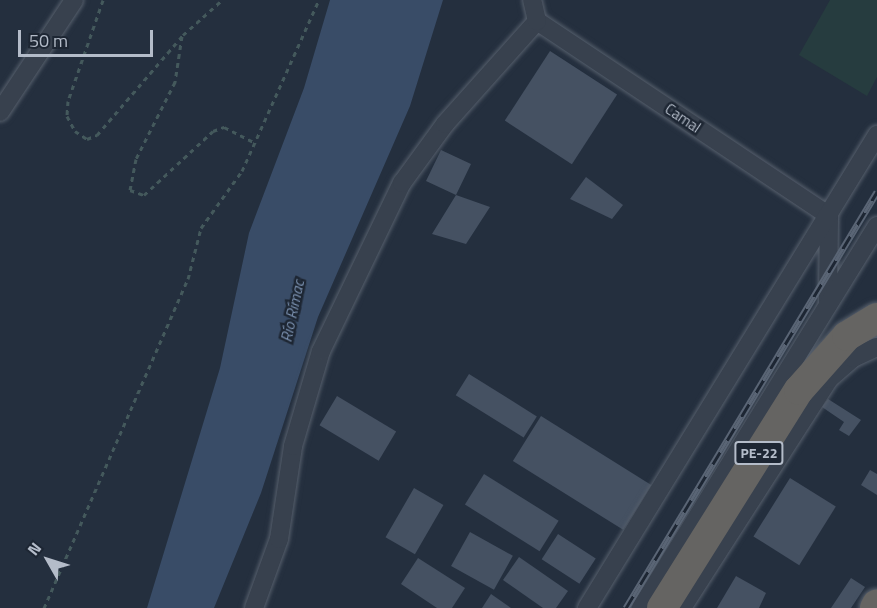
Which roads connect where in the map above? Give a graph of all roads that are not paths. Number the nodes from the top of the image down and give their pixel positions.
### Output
1 (74, 0) edge
2 (532, 0) edge
3 (537, 21) junction
4 (0, 112) edge
5 (877, 135) edge
6 (829, 216) junction
7 (877, 226) edge
8 (828, 305) junction
9 (877, 318) edge
10 (877, 347) edge
11 (254, 608) edge
12 (587, 608) edge
13 (641, 608) edge
14 (662, 608) edge
15 (682, 608) edge

1 - 4 street
2 - 3 street
3 - 6 street, Camal
3 - 11 street
5 - 6 street
6 - 8 street
6 - 12 street
7 - 8 street
8 - 13 street
9 - 14 highway, PE-22
10 - 15 street

